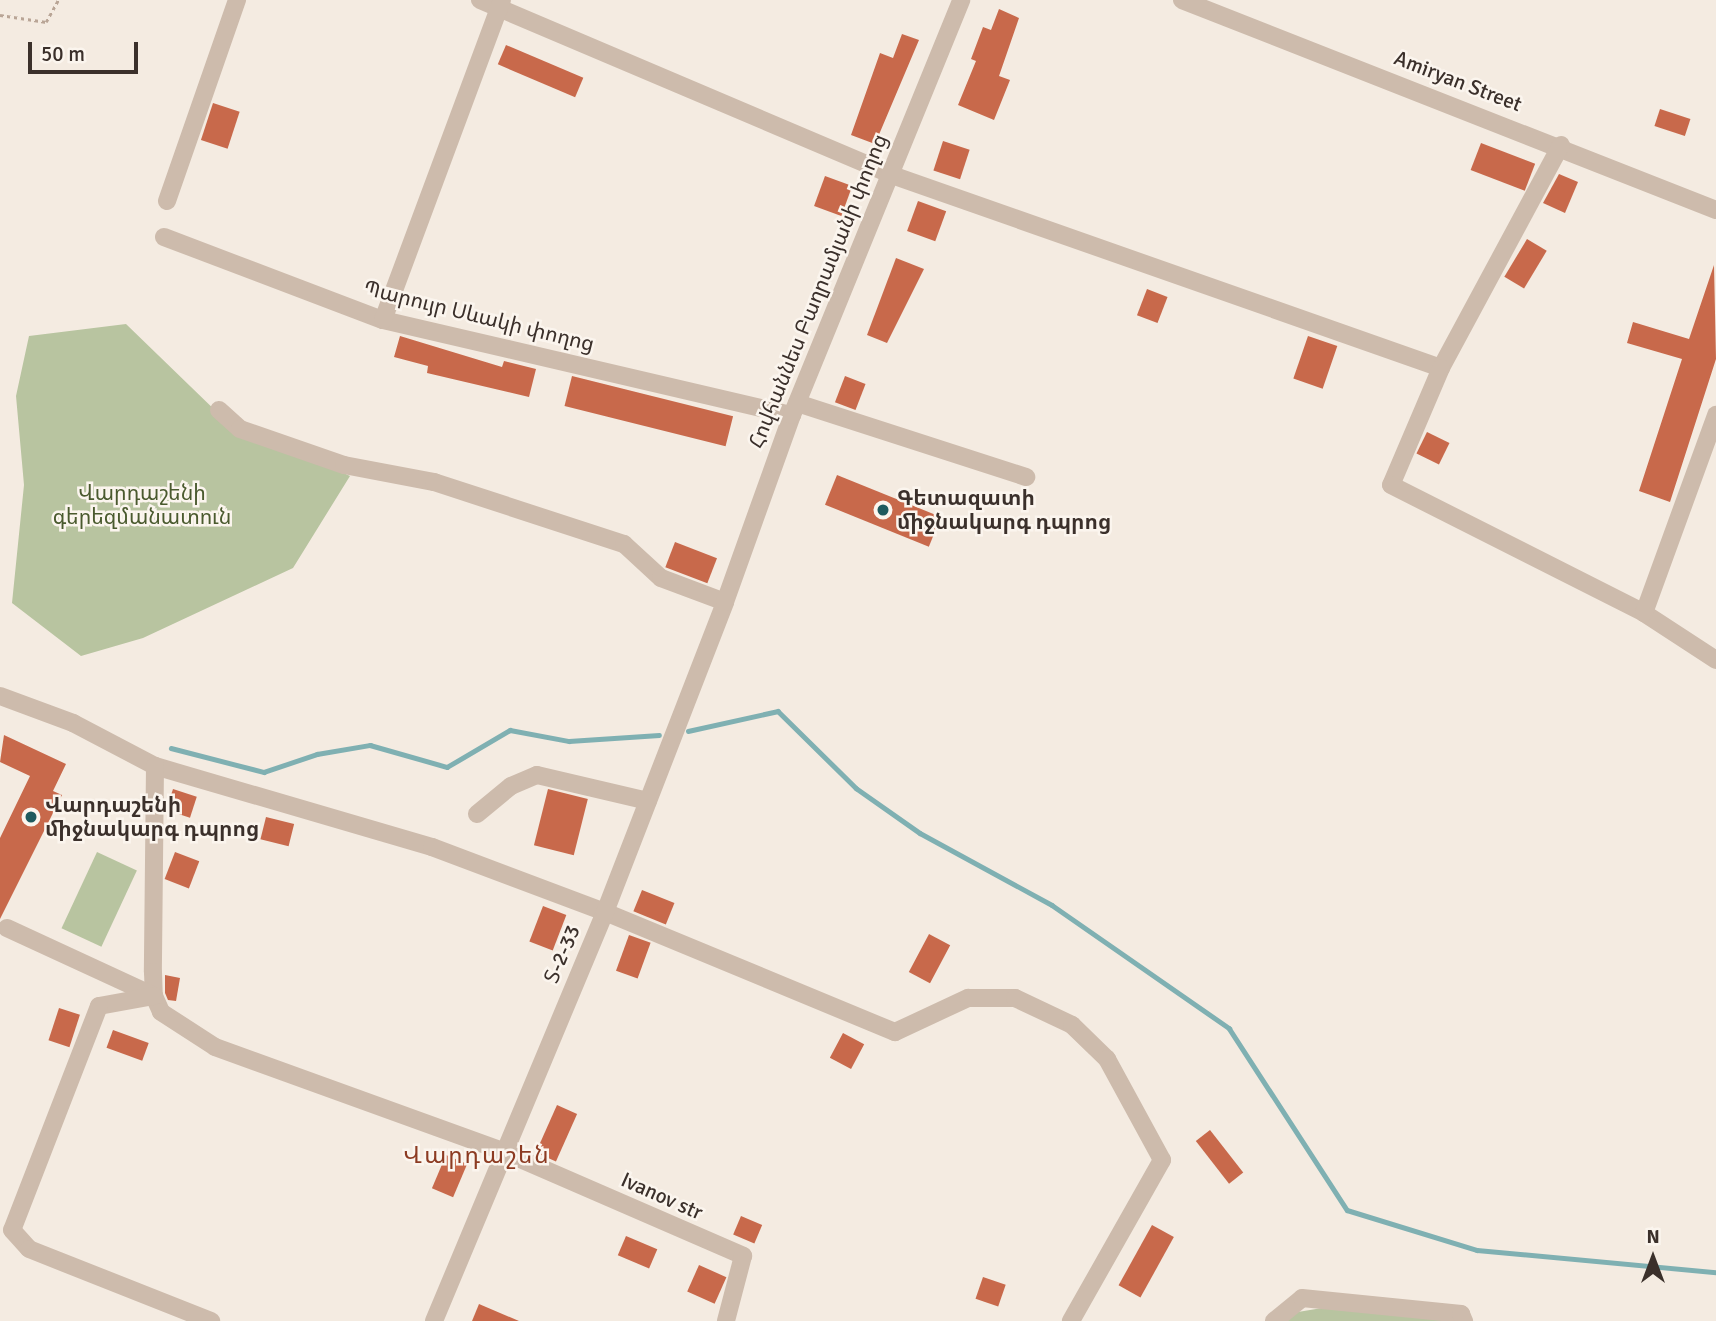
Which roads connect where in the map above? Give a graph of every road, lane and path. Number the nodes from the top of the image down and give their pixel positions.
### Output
1 (58, 0) edge
2 (237, 0) edge
3 (480, 0) edge
4 (961, 0) edge
5 (1182, 0) edge
6 (500, 3) edge
7 (0, 15) edge
8 (1561, 145) junction
9 (889, 174) junction
10 (167, 201) dead end
11 (1716, 210) edge
12 (164, 237) dead end
13 (383, 320) junction
14 (1441, 368) junction
15 (795, 409) junction
16 (219, 410) dead end
17 (1716, 415) edge
18 (1026, 477) dead end
19 (725, 602) junction
20 (1644, 613) junction
21 (1716, 660) edge
22 (0, 696) edge
23 (155, 766) junction
24 (648, 801) junction
25 (477, 814) dead end
26 (605, 912) junction
27 (7, 928) dead end
28 (154, 996) junction
29 (502, 1151) junction
30 (211, 1321) edge
31 (434, 1321) edge
32 (726, 1321) edge
33 (1071, 1321) edge
34 (1274, 1321) edge
35 (1464, 1321) edge

1 - 7 path
2 - 10 street
3 - 6 street
4 - 9 street, Հովհաննես Բաղրամյանի փողոց / Տ-2-33
5 - 8 street, Amiryan Street
6 - 9 street
6 - 13 street
8 - 11 street, Amiryan Street
8 - 14 street
9 - 14 street
9 - 15 street, Հովհաննես Բաղրամյանի փողոց / Տ-2-33
12 - 13 street, Պարույր Սևակի փողոց
13 - 15 street, Պարույր Սևակի փողոց
14 - 20 street
15 - 18 street, Պարույր Սևակի փողոց
15 - 19 street, Հովհաննես Բաղրամյանի փողոց / Տ-2-33
16 - 19 street
17 - 20 street
19 - 24 street, Տ-2-33 / Տ-2-33
20 - 21 street
22 - 23 street
23 - 26 street
23 - 28 street
24 - 25 street
24 - 26 street, Տ-2-33 / Տ-2-33
26 - 29 street, Տ-2-33 / Տ-2-33
26 - 33 street
27 - 28 street
28 - 29 street
28 - 30 street
29 - 31 street, Տ-2-33 / Տ-2-33
29 - 32 street, Ivanov str
34 - 35 street

